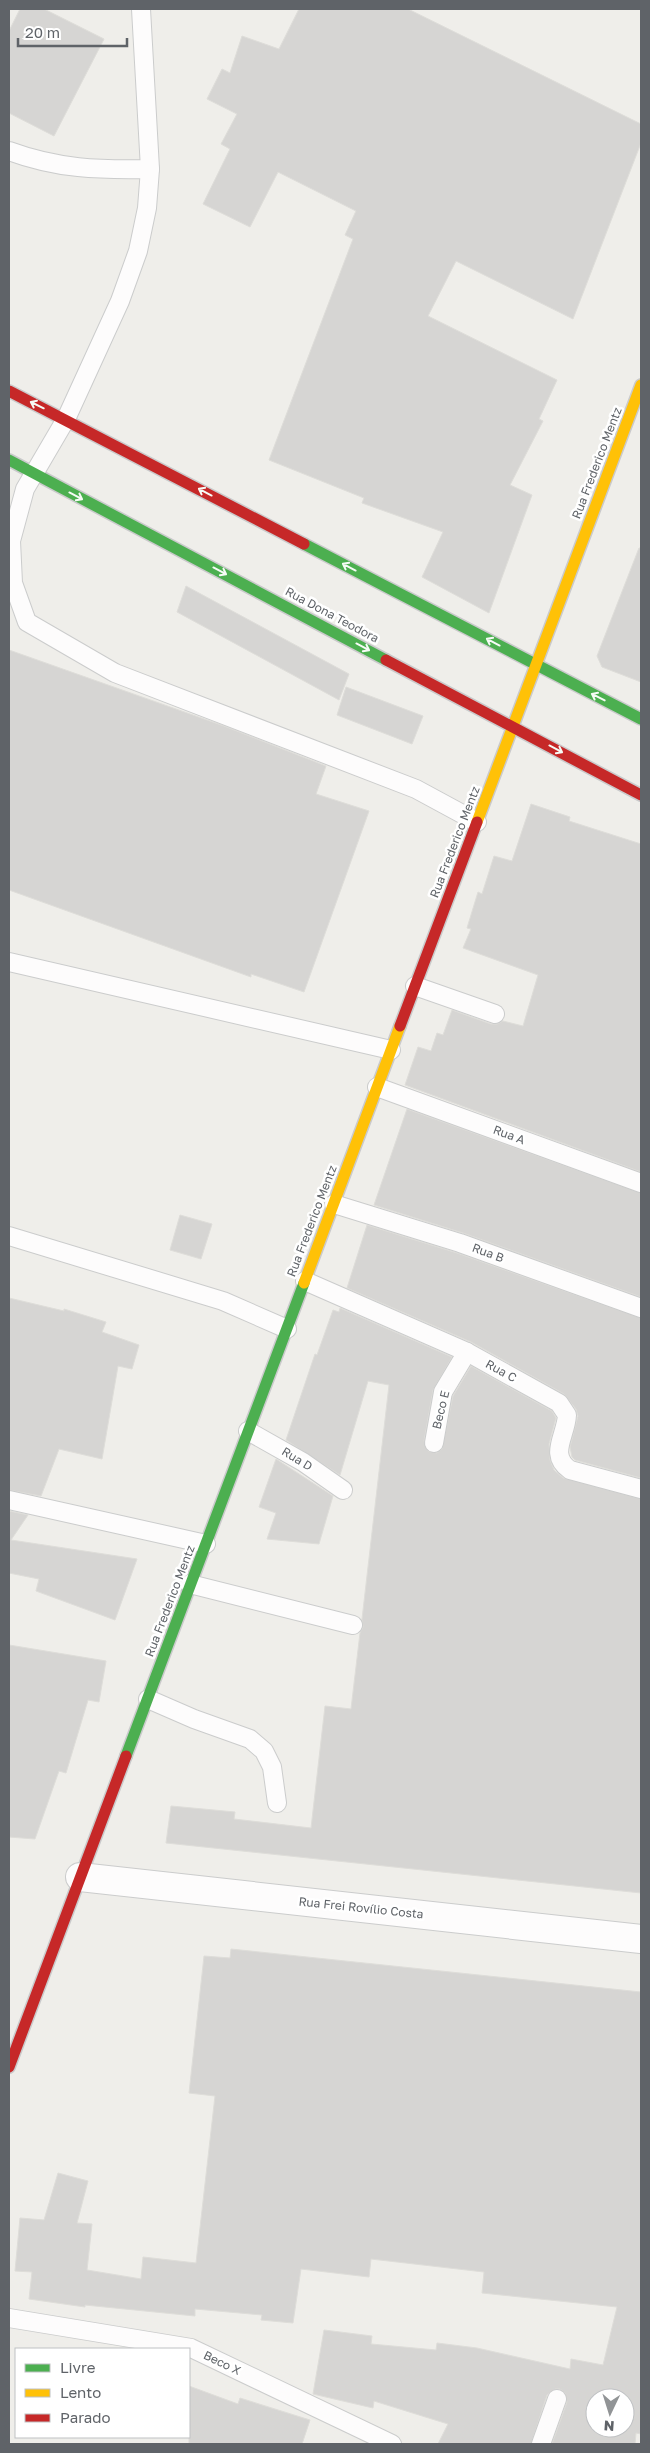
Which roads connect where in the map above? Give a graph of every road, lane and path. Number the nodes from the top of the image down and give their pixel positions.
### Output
1 (141, 9) edge
2 (9, 151) edge
3 (150, 169) junction
4 (641, 385) edge
5 (9, 391) edge
6 (66, 419) junction
7 (9, 460) edge
8 (32, 473) junction
9 (536, 665) junction
10 (641, 719) edge
11 (514, 726) junction
12 (641, 794) edge
13 (477, 822) junction
14 (9, 962) edge
15 (415, 986) junction
16 (495, 1014) dead end
17 (392, 1050) junction
18 (377, 1087) junction
19 (641, 1183) edge
20 (334, 1204) junction
21 (9, 1236) edge
22 (305, 1281) junction
23 (641, 1308) edge
24 (287, 1329) junction
25 (467, 1352) junction
26 (248, 1431) junction
27 (434, 1443) dead end
28 (641, 1489) edge
29 (343, 1490) dead end
30 (9, 1500) edge
31 (206, 1544) junction
32 (190, 1584) junction
33 (353, 1624) dead end
34 (148, 1699) junction
35 (277, 1803) dead end
36 (80, 1877) junction
37 (641, 1939) edge
38 (9, 2068) edge
39 (9, 2318) edge
40 (557, 2399) dead end
41 (392, 2444) edge
42 (541, 2444) edge

1 - 3 lane
2 - 3 lane
3 - 6 lane
4 - 9 street, Rua Frederico Mentz
6 -> 5 street
6 - 8 lane
9 -> 6 street
7 - 8 street, Rua Dona Teodora
8 -> 11 street, Rua Dona Teodora
8 - 13 lane
10 -> 9 street
9 - 11 street, Rua Frederico Mentz
11 -> 12 street, Rua Dona Teodora
11 - 13 street, Rua Frederico Mentz
13 - 15 street, Rua Frederico Mentz
14 - 17 lane
15 - 16 lane
15 - 17 street, Rua Frederico Mentz
17 - 18 street, Rua Frederico Mentz
18 - 19 lane, Rua A
18 - 20 street, Rua Frederico Mentz
20 - 22 street, Rua Frederico Mentz
20 - 23 lane, Rua B
21 - 24 lane
22 - 24 street, Rua Frederico Mentz
22 - 25 lane, Rua C
24 - 26 street, Rua Frederico Mentz
25 - 27 lane, Beco E
25 - 28 lane, Rua C
26 - 29 lane, Rua D
26 - 31 street, Rua Frederico Mentz
30 - 31 lane
31 - 32 street, Rua Frederico Mentz
32 - 33 lane
32 - 34 street, Rua Frederico Mentz
34 - 35 lane
34 - 36 street, Rua Frederico Mentz
36 - 37 street, Rua Frei Rovílio Costa
36 - 38 street, Rua Frederico Mentz
39 - 41 lane, Beco X
40 - 42 lane

